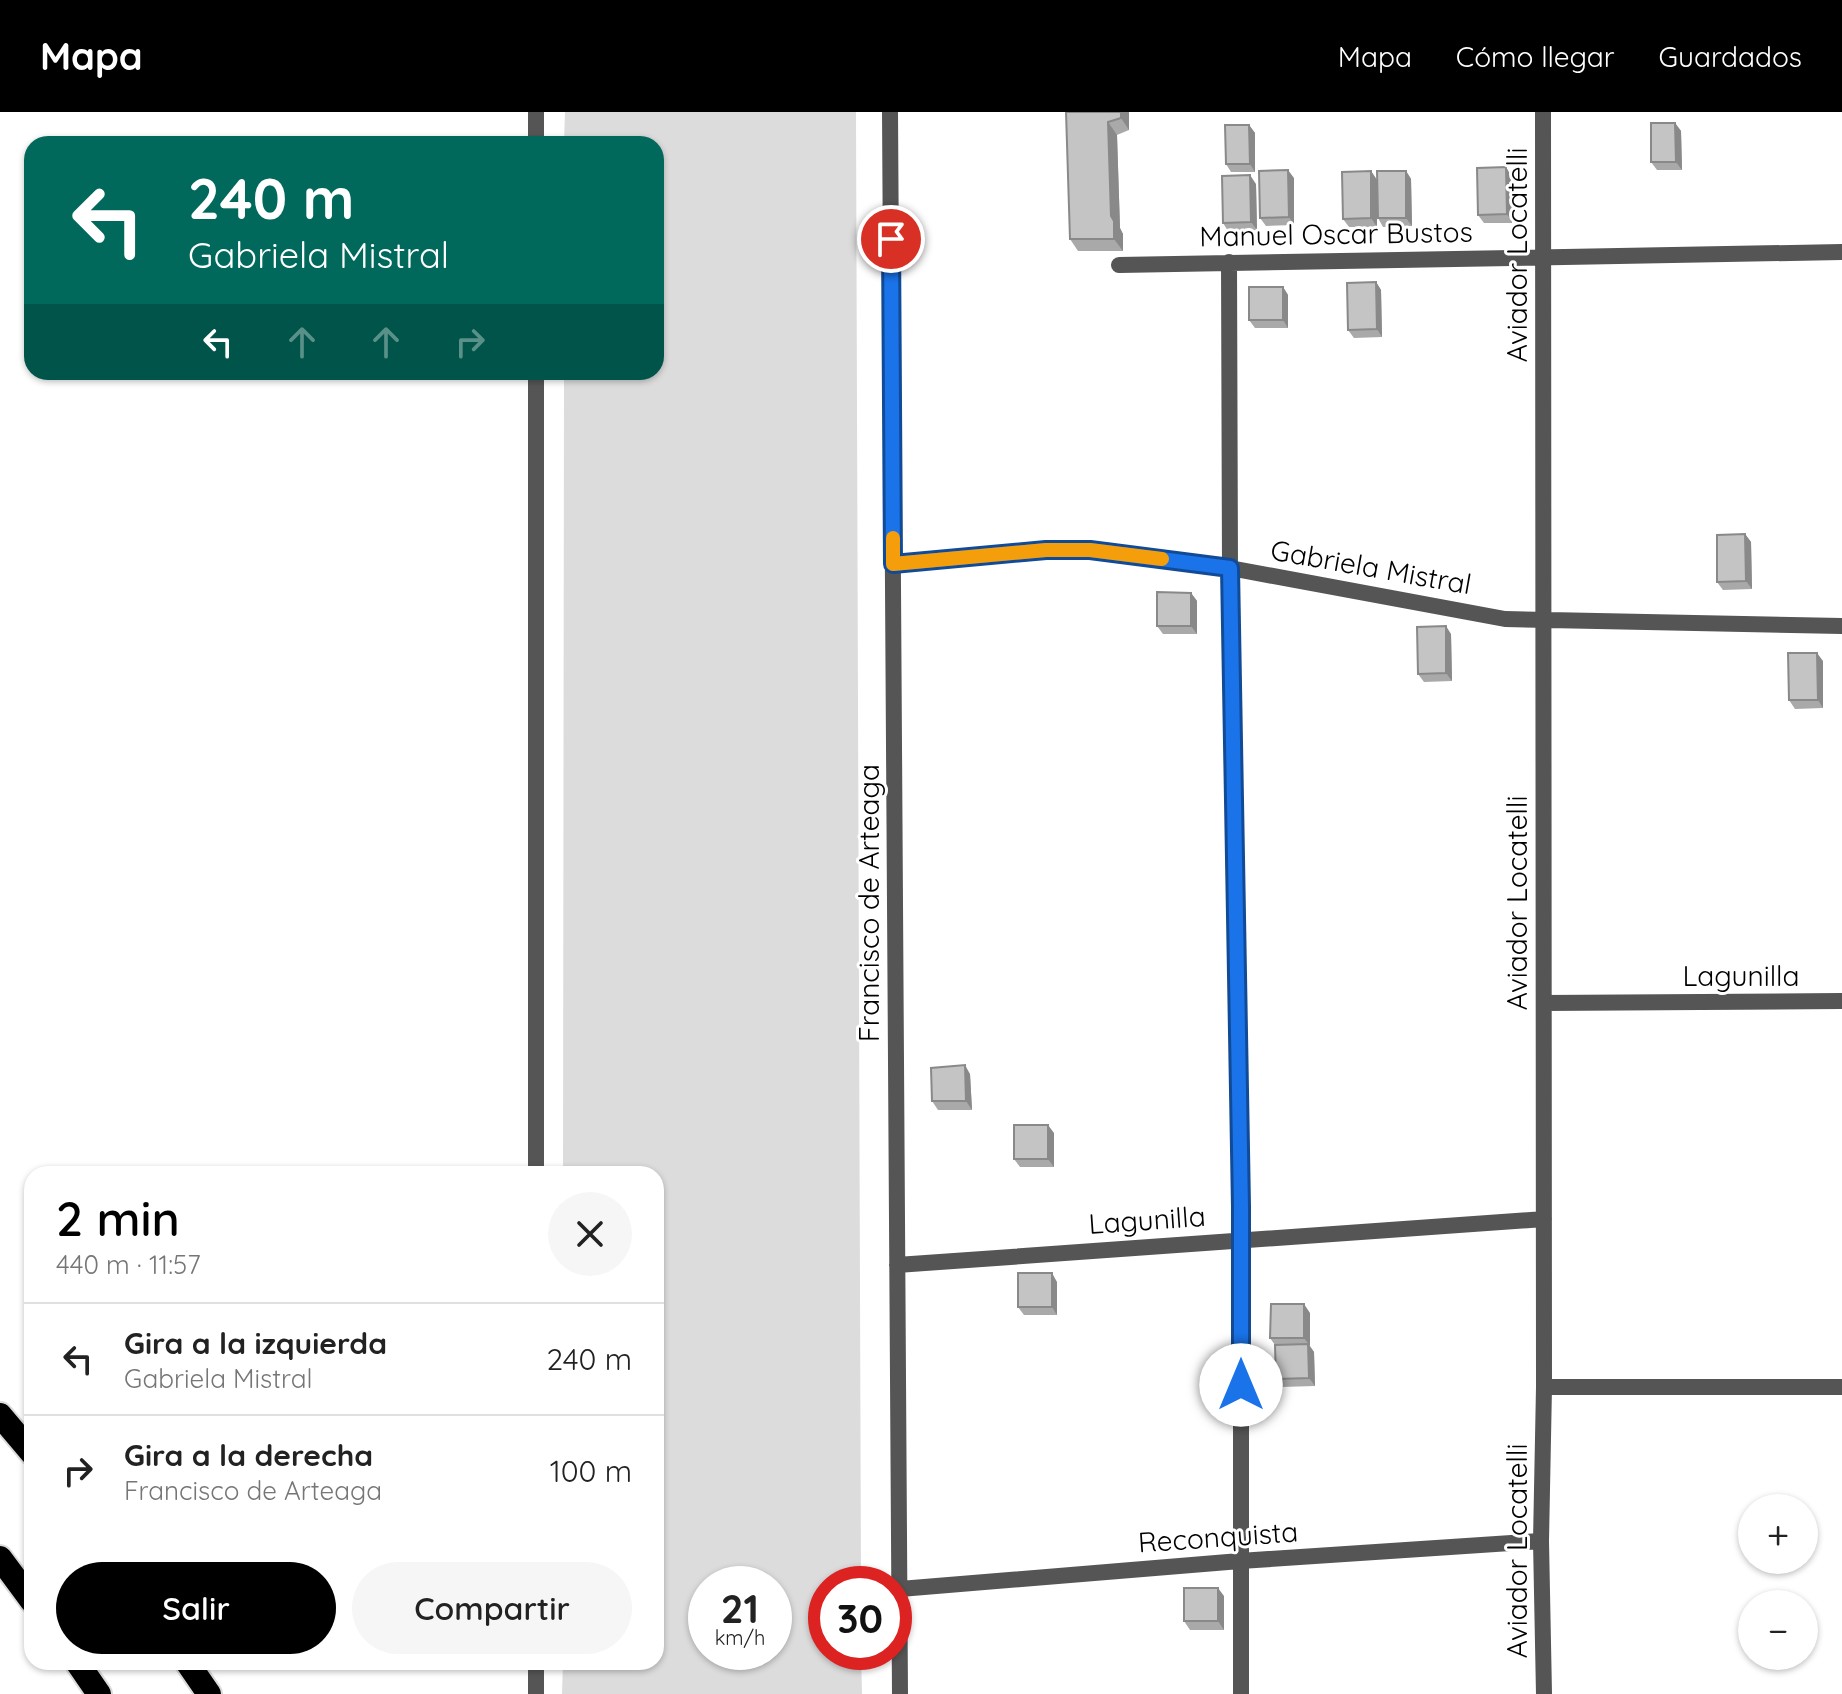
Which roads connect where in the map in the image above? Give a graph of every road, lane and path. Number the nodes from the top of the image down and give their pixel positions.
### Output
1 (536, 112) edge
2 (890, 112) edge
3 (1543, 112) edge
4 (536, 136) edge
5 (1842, 252) edge
6 (1543, 257) junction
7 (1229, 262) junction
8 (1119, 265) dead end
9 (536, 380) edge
10 (893, 564) junction
11 (1230, 568) junction
12 (1543, 621) junction
13 (1842, 626) edge
14 (1842, 1001) edge
15 (1544, 1003) junction
16 (536, 1166) edge
17 (1544, 1219) junction
18 (1241, 1239) junction
19 (897, 1265) junction
20 (1544, 1387) junction
21 (1842, 1387) edge
22 (0, 1415) edge
23 (24, 1444) edge
24 (1541, 1541) junction
25 (0, 1558) edge
26 (1240, 1561) junction
27 (900, 1566) edge
28 (912, 1588) edge
29 (24, 1590) edge
30 (82, 1670) edge
31 (192, 1670) edge
32 (536, 1670) edge
33 (900, 1670) edge
34 (99, 1694) edge
35 (209, 1694) edge
36 (536, 1694) edge
37 (900, 1694) edge
38 (1241, 1694) edge
39 (1544, 1694) edge

1 - 4 street
2 - 10 street, Francisco de Arteaga
3 - 6 street, Aviador Locatelli
5 - 6 street, Manuel Oscar Bustos
6 - 7 street, Manuel Oscar Bustos
6 - 12 street, Aviador Locatelli
7 - 8 street, Manuel Oscar Bustos
7 - 11 street
9 - 16 street
10 - 11 street, Gabriela Mistral
10 - 19 street, Francisco de Arteaga
11 - 12 street, Gabriela Mistral
11 - 18 street
12 - 13 street, Gabriela Mistral
12 - 15 street, Aviador Locatelli
14 - 15 street, Lagunilla
15 - 17 street, Aviador Locatelli
17 - 18 street, Lagunilla
17 - 20 street, Aviador Locatelli
18 - 19 street, Lagunilla
18 - 26 street
19 - 27 street, Francisco de Arteaga
20 - 21 street
20 - 24 street, Aviador Locatelli
22 - 23 highway
24 - 26 street, Reconquista
24 - 39 street, Aviador Locatelli
25 - 29 highway
26 - 28 street, Reconquista
26 - 38 street
30 - 34 highway
31 - 35 highway
32 - 36 street
33 - 37 street, Francisco de Arteaga

